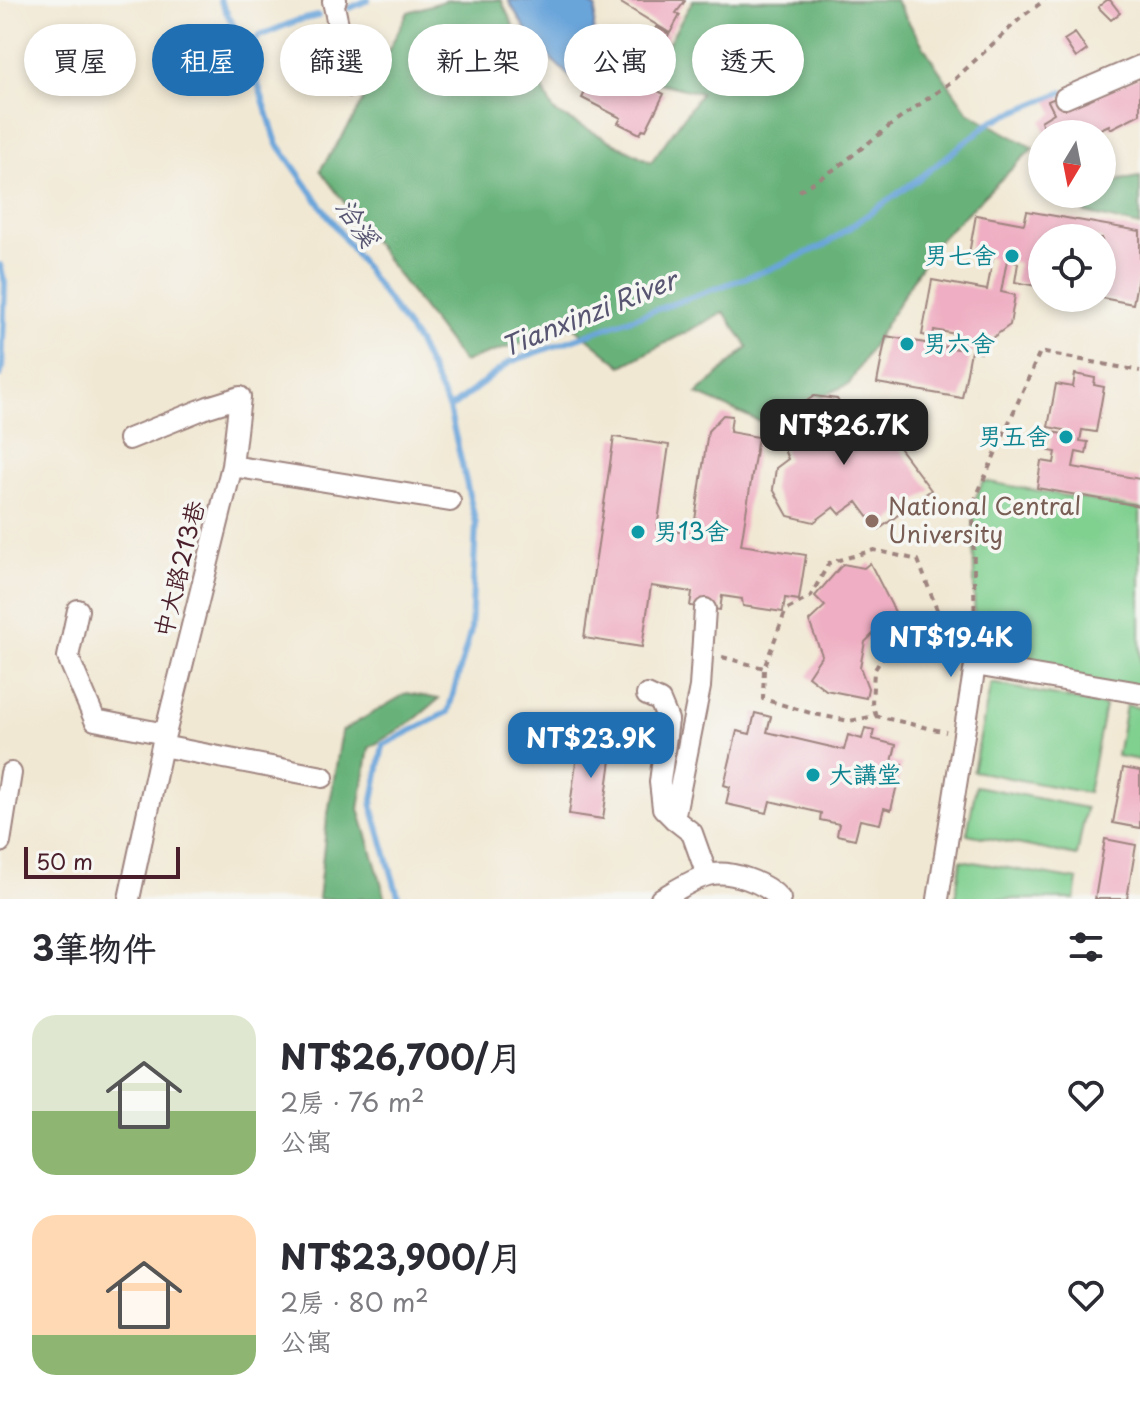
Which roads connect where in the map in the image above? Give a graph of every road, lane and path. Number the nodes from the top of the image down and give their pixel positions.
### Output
1 (336, 0) edge
2 (1045, 0) edge
3 (338, 24) edge
4 (1140, 66) edge
5 (1065, 98) dead end
6 (799, 191) dead end
7 (1140, 371) edge
8 (129, 439) dead end
9 (232, 466) junction
10 (450, 501) dead end
11 (705, 609) dead end
12 (78, 610) dead end
13 (975, 665) junction
14 (1140, 693) edge
15 (647, 695) dead end
16 (876, 716) junction
17 (964, 737) junction
18 (164, 740) junction
19 (11, 773) dead end
20 (323, 777) dead end
21 (674, 819) junction
22 (0, 842) edge
23 (707, 875) junction
24 (129, 899) edge
25 (661, 899) edge
26 (780, 899) edge
27 (938, 899) edge

1 - 3 street
2 - 6 path
4 - 5 street
7 - 13 path
8 - 9 street, 中大路213巷
9 - 10 street
9 - 18 street, 中大路213巷
11 - 21 street
12 - 18 street
13 - 14 street
13 - 17 street
15 - 21 street
16 - 16 path
16 - 17 path
17 - 27 street
18 - 20 street
18 - 24 street, 中大路213巷
19 - 22 street
21 - 23 street
23 - 25 street
23 - 26 street

